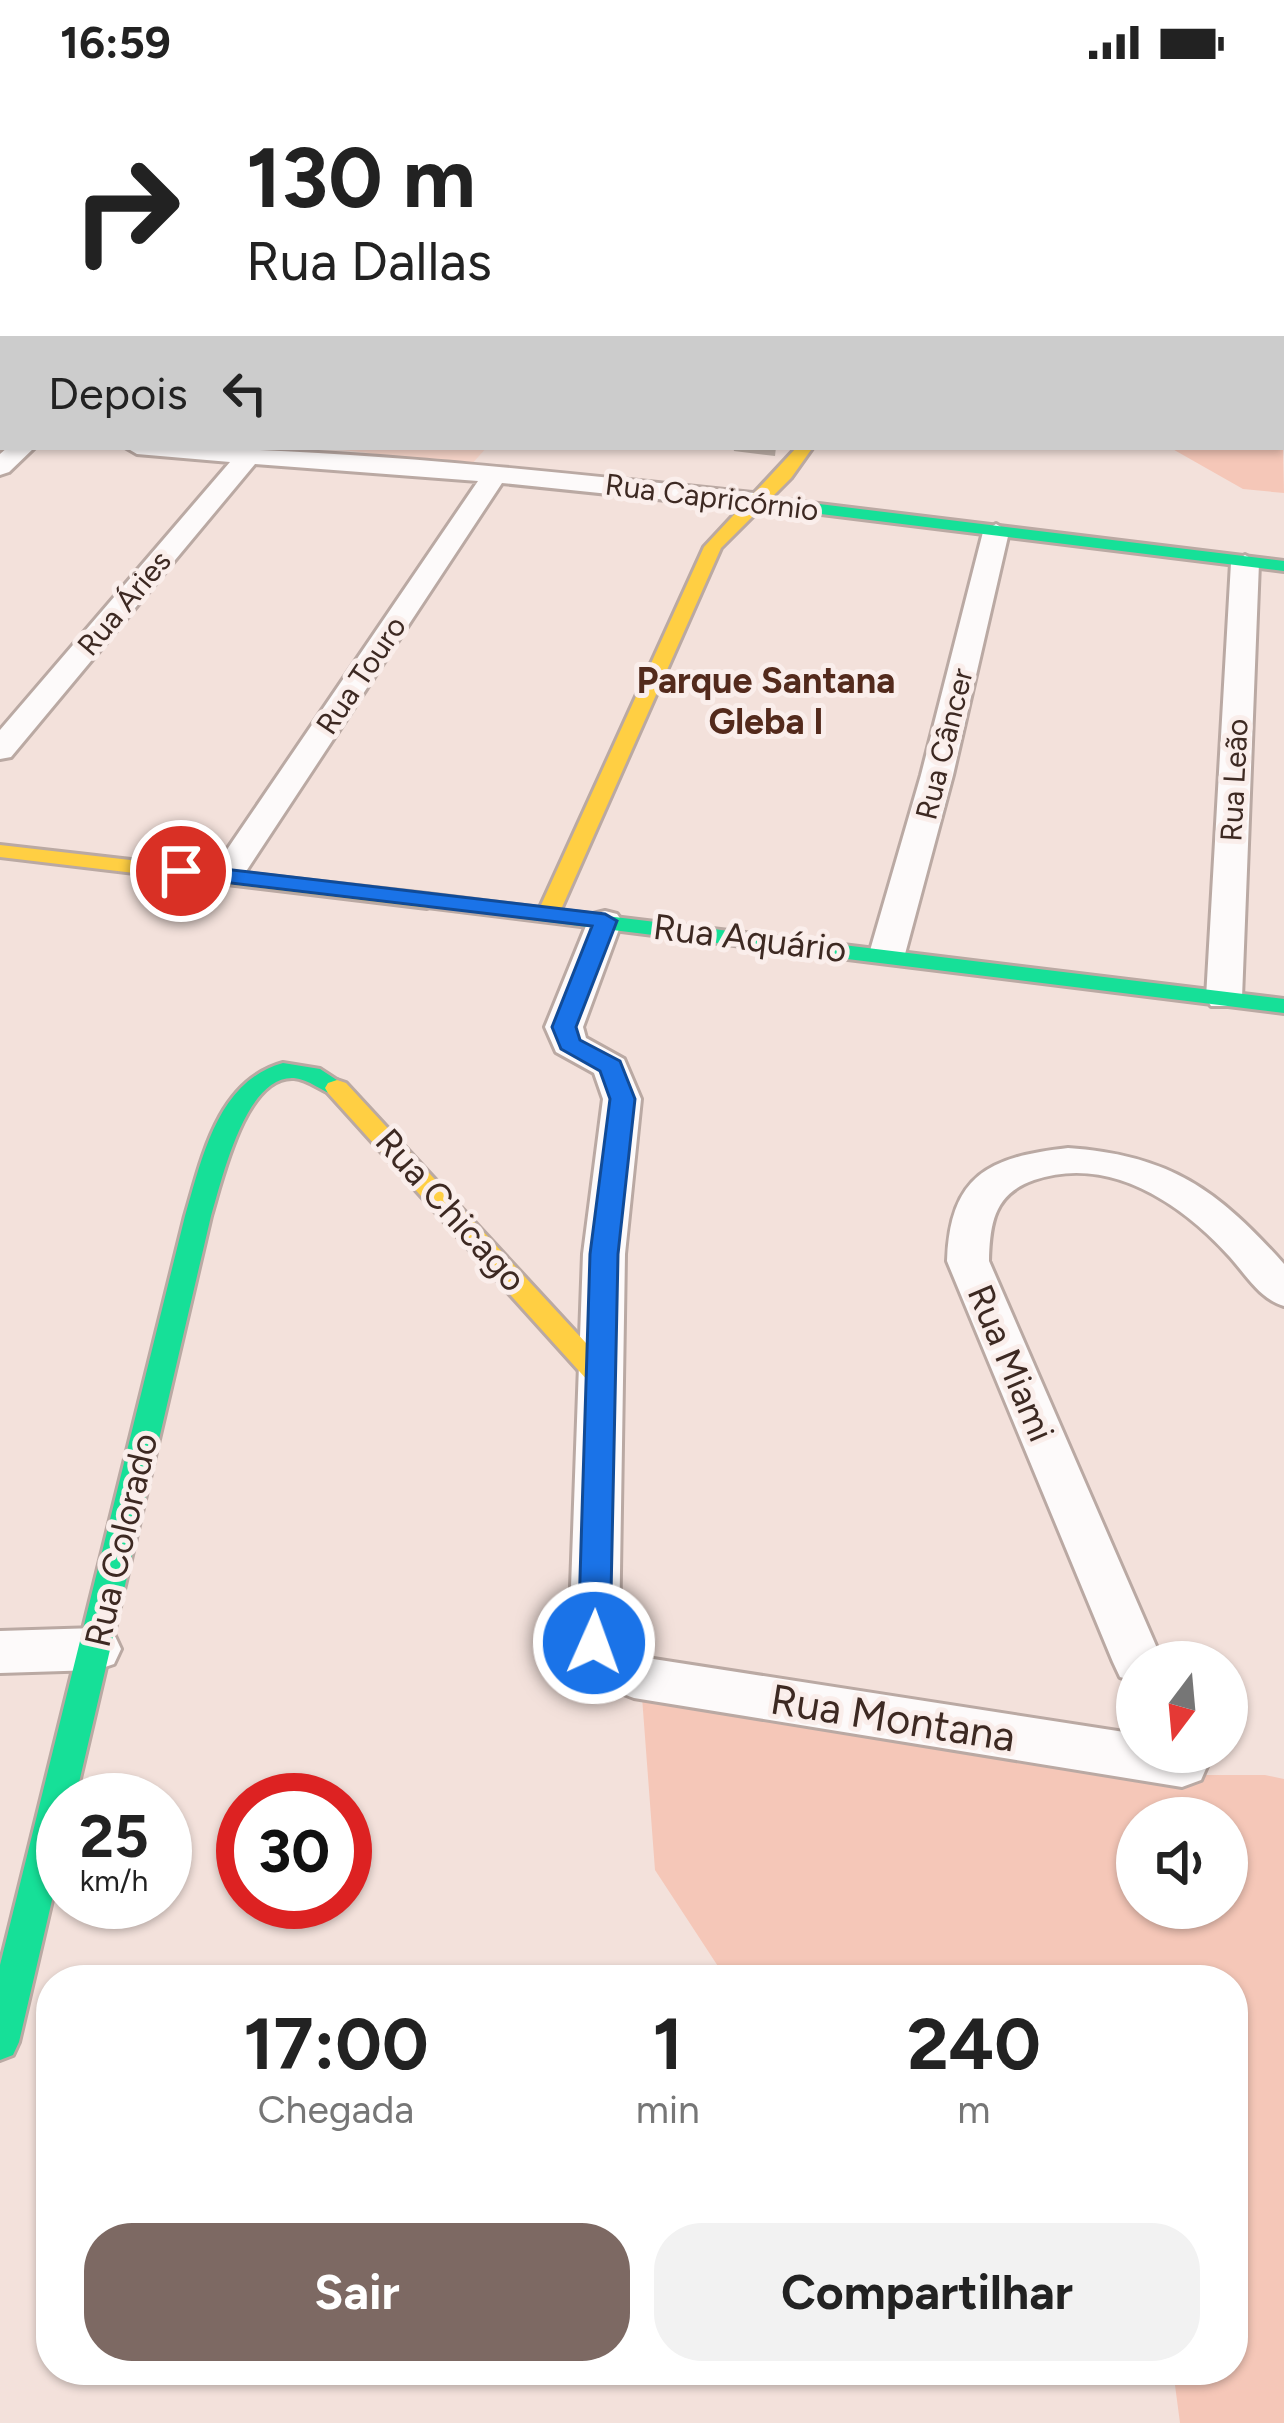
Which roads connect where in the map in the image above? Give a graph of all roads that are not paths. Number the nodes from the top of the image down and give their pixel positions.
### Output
1 (174, 450) edge
2 (803, 450) edge
3 (248, 456) junction
4 (495, 475) junction
5 (754, 501) junction
6 (996, 532) junction
7 (1245, 563) junction
8 (1284, 566) edge
9 (0, 750) edge
10 (0, 851) edge
11 (226, 876) junction
12 (548, 914) junction
13 (605, 921) junction
14 (886, 954) junction
15 (1224, 998) junction
16 (1284, 1006) edge
17 (288, 1067) joint
18 (1284, 1291) edge
19 (599, 1375) junction
20 (1129, 1641) edge
21 (96, 1649) junction
22 (0, 1652) edge
23 (1116, 1749) edge
24 (0, 2042) edge

1 - 3 street, Rua Capricórnio
2 - 5 street
3 - 4 street, Rua Capricórnio
3 - 9 street, Rua Áries
4 - 5 street, Rua Capricórnio
4 - 11 street, Rua Touro
5 - 6 street, Rua Capricórnio
5 - 12 street
6 - 7 street, Rua Capricórnio
6 - 14 street, Rua Câncer
7 - 8 street, Rua Capricórnio
7 - 15 street, Rua Leão
10 - 11 street, Rua Aquário
11 - 12 street, Rua Aquário
12 - 13 street, Rua Aquário
13 - 14 street, Rua Aquário
13 - 19 street
14 - 15 street, Rua Aquário
15 - 16 street, Rua Aquário
17 - 19 street, Rua Chicago
17 - 21 street, Rua Colorado
18 - 20 street, Rua Miami
19 - 23 street, Rua Montana
21 - 22 street
21 - 24 street, Rua Colorado

